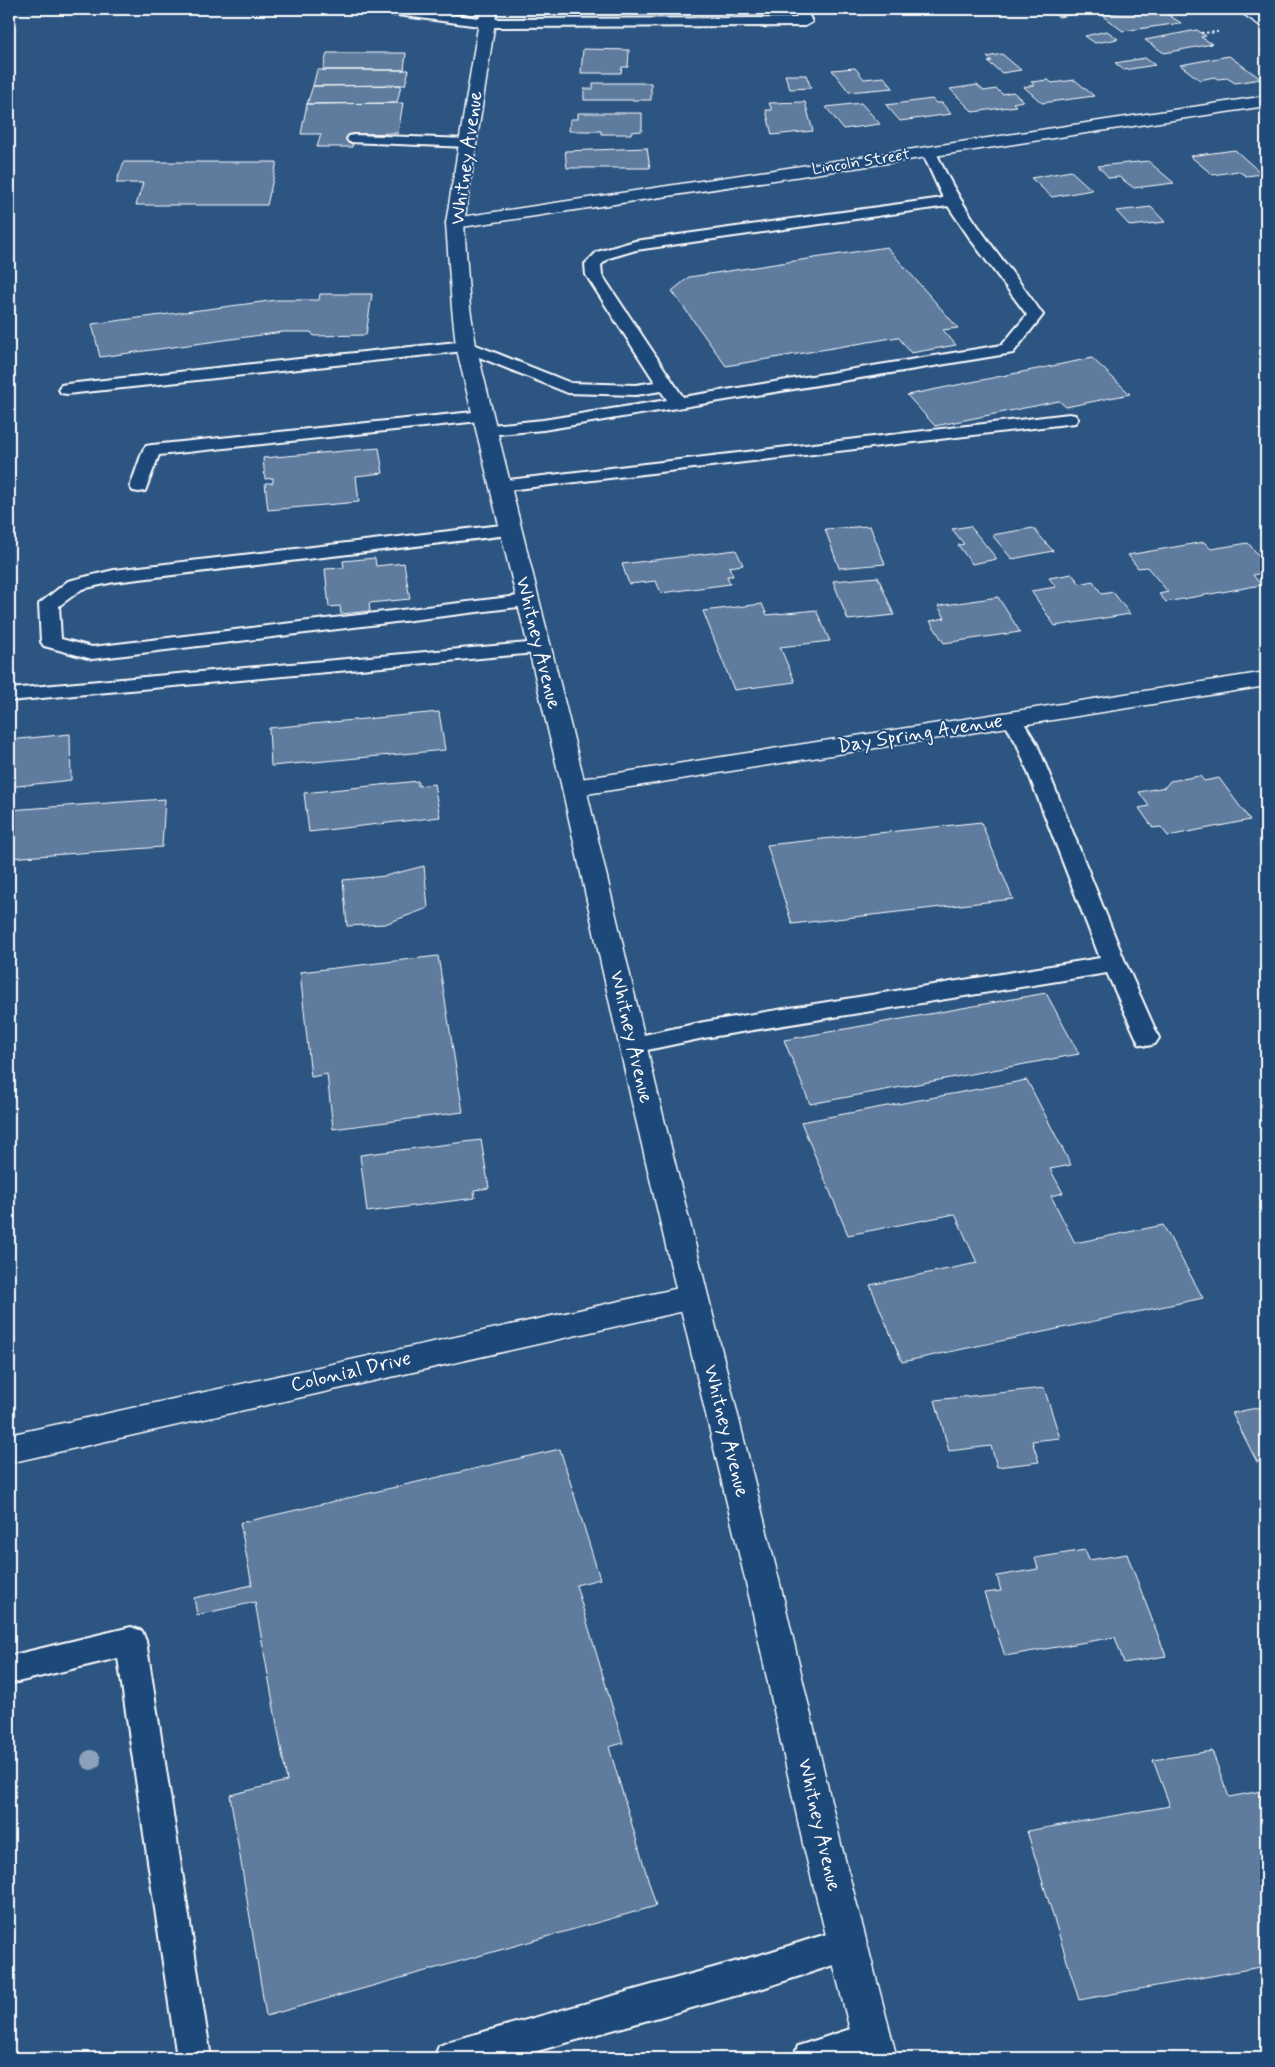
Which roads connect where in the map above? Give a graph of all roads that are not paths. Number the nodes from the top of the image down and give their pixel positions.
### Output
1 (366, 9) edge
2 (382, 9) edge
3 (800, 9) edge
4 (1244, 9) edge
5 (488, 16) edge
6 (1266, 23) edge
7 (1266, 101) edge
8 (354, 139) dead end
9 (468, 143) junction
10 (929, 152) junction
11 (952, 201) junction
12 (455, 223) junction
13 (466, 346) junction
14 (666, 386) junction
15 (67, 389) dead end
16 (677, 403) junction
17 (1069, 419) dead end
18 (485, 423) junction
19 (500, 486) junction
20 (139, 488) dead end
21 (510, 530) junction
22 (527, 600) junction
23 (540, 648) junction
24 (1266, 679) edge
25 (9, 695) edge
26 (1012, 719) junction
27 (574, 788) junction
28 (1114, 964) junction
29 (1147, 1038) dead end
30 (633, 1045) junction
31 (693, 1297) junction
32 (9, 1449) edge
33 (9, 1670) edge
34 (848, 1944) junction
35 (875, 2048) edge
36 (194, 2058) edge
37 (451, 2058) edge
38 (810, 2058) edge

1 - 2 lane
2 - 5 lane
3 - 5 lane
4 - 6 main road
5 - 9 main road, Whitney Avenue
7 - 10 main road, Lincoln Street
8 - 9 lane
9 - 12 main road, Whitney Avenue
10 - 11 lane
10 - 12 main road, Lincoln Street
11 - 14 lane
11 - 16 lane
12 - 13 main road, Whitney Avenue
13 - 14 lane
13 - 15 lane
13 - 18 main road, Whitney Avenue
14 - 16 lane
16 - 18 lane
17 - 19 lane
18 - 19 main road, Whitney Avenue
18 - 20 lane
19 - 21 main road, Whitney Avenue
21 - 22 main road, Whitney Avenue
21 - 22 lane
22 - 23 main road, Whitney Avenue
23 - 25 lane
23 - 27 main road, Whitney Avenue
24 - 26 main road, Day Spring Avenue
26 - 27 main road, Day Spring Avenue
26 - 28 lane
27 - 30 main road, Whitney Avenue
28 - 29 lane
28 - 30 lane
30 - 31 main road, Whitney Avenue
31 - 32 main road, Colonial Drive
31 - 34 main road, Whitney Avenue
33 - 36 lane
34 - 35 main road, Whitney Avenue
34 - 37 lane
35 - 38 lane

